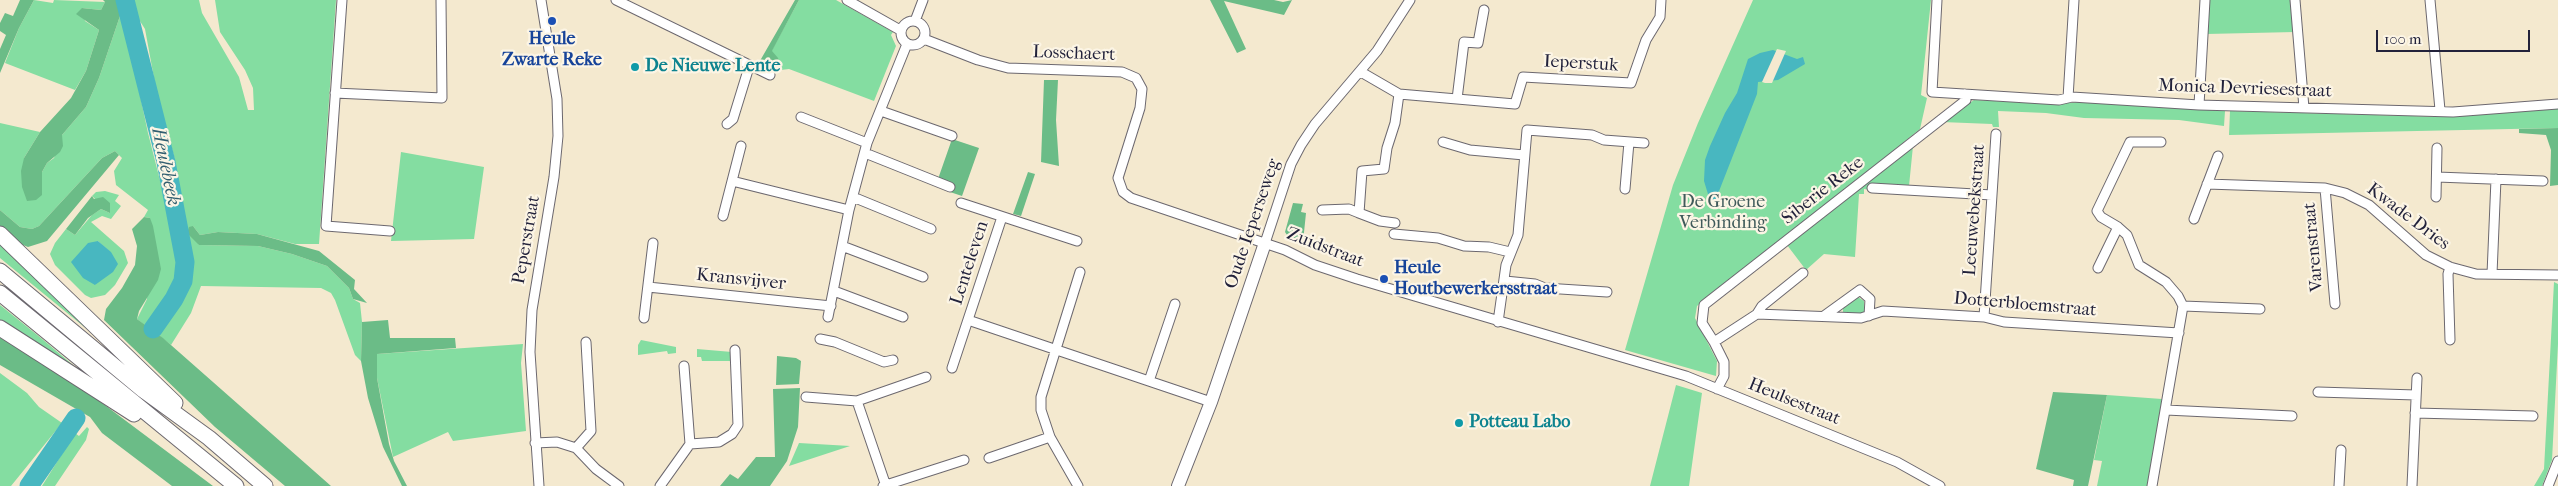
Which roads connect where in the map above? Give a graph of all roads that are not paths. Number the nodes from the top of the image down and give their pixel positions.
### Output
1 (342, 0) edge
2 (441, 0) edge
3 (541, 0) edge
4 (616, 0) edge
5 (847, 0) edge
6 (924, 0) edge
7 (1410, 0) edge
8 (1661, 0) edge
9 (1937, 0) edge
10 (2074, 0) edge
11 (2205, 0) edge
12 (2295, 0) edge
13 (2430, 0) edge
14 (1484, 10) dead end
15 (916, 21) junction
16 (900, 30) junction
17 (924, 39) junction
18 (907, 44) junction
19 (749, 67) junction
20 (1360, 72) junction
21 (770, 75) dead end
22 (335, 93) junction
23 (1399, 94) junction
24 (1965, 94) junction
25 (2068, 98) junction
26 (1457, 99) junction
27 (2558, 104) edge
28 (2199, 105) junction
29 (2304, 108) junction
30 (2440, 110) junction
31 (881, 111) junction
32 (801, 117) dead end
33 (727, 124) dead end
34 (1996, 134) dead end
35 (952, 136) dead end
36 (1442, 142) dead end
37 (1628, 142) junction
38 (2161, 142) dead end
39 (867, 143) junction
40 (1644, 143) dead end
41 (741, 146) dead end
42 (2437, 148) dead end
43 (865, 153) junction
44 (1524, 155) junction
45 (2218, 156) dead end
46 (2437, 177) junction
47 (2496, 179) junction
48 (732, 181) junction
49 (2543, 181) dead end
50 (2207, 184) junction
51 (950, 186) dead end
52 (1872, 188) dead end
53 (2325, 188) junction
54 (1625, 189) dead end
55 (1992, 195) junction
56 (853, 197) junction
57 (2436, 197) dead end
58 (960, 203) dead end
59 (849, 210) junction
60 (1322, 210) dead end
61 (1359, 213) junction
62 (723, 216) dead end
63 (1002, 217) junction
64 (2194, 219) dead end
65 (1395, 223) dead end
66 (2118, 227) junction
67 (931, 229) dead end
68 (390, 231) dead end
69 (0, 234) edge
70 (1394, 234) dead end
71 (1077, 241) dead end
72 (653, 243) dead end
73 (1265, 243) junction
74 (842, 246) junction
75 (1510, 252) junction
76 (2450, 267) junction
77 (2098, 268) dead end
78 (0, 271) edge
79 (1080, 272) dead end
80 (1803, 274) dead end
81 (2492, 274) junction
82 (2558, 275) edge
83 (923, 277) dead end
84 (1505, 281) junction
85 (648, 287) junction
86 (834, 291) junction
87 (0, 292) edge
88 (1607, 292) dead end
89 (1175, 304) dead end
90 (2335, 304) dead end
91 (830, 306) junction
92 (2183, 306) junction
93 (2260, 309) dead end
94 (1757, 314) junction
95 (1824, 316) junction
96 (1869, 316) junction
97 (828, 317) dead end
98 (904, 317) dead end
99 (644, 318) dead end
100 (1984, 318) junction
101 (968, 320) junction
102 (1498, 322) junction
103 (0, 328) edge
104 (2179, 333) junction
105 (820, 339) dead end
106 (2450, 340) dead end
107 (586, 342) dead end
108 (1714, 342) junction
109 (1055, 349) junction
110 (735, 350) dead end
111 (893, 360) dead end
112 (1632, 360) joint
113 (684, 366) dead end
114 (952, 368) dead end
115 (926, 377) dead end
116 (2417, 378) dead end
117 (1149, 381) junction
118 (1718, 389) junction
119 (2318, 392) dead end
120 (2416, 395) junction
121 (806, 397) dead end
122 (857, 400) junction
123 (1211, 402) junction
124 (2166, 410) junction
125 (2415, 413) junction
126 (2292, 416) dead end
127 (2533, 416) dead end
128 (1050, 437) junction
129 (209, 438) junction
130 (535, 443) junction
131 (690, 444) junction
132 (576, 448) junction
133 (2341, 450) dead end
134 (194, 453) junction
135 (990, 458) dead end
136 (964, 460) dead end
137 (2558, 461) edge
138 (236, 486) edge
139 (265, 486) edge
140 (539, 486) edge
141 (619, 486) edge
142 (660, 486) edge
143 (885, 486) edge
144 (1078, 486) edge
145 (1178, 486) edge
146 (1940, 486) edge
147 (2152, 486) edge
148 (2339, 486) edge
149 (2412, 486) edge
150 (2548, 486) edge

1 - 22 street
2 - 22 street
3 - 130 street, Peperstraat
4 - 19 street
5 - 16 street
6 - 15 street
7 - 20 street, Oude Ieperseweg
8 - 26 street, Ieperstuk
9 - 24 street, Monica Devriesestraat
10 - 25 street
11 - 28 street
12 - 29 street
13 - 30 street
14 - 26 street
15 - 16 street
15 - 17 street
16 - 18 street
17 - 18 street
17 - 73 street, Losschaert
18 - 31 street
19 - 21 street
19 - 33 street
20 - 23 street, Ieperstuk
20 - 73 street, Oude Ieperseweg
22 - 68 street
23 - 26 street, Ieperstuk
23 - 61 street
24 - 25 street, Monica Devriesestraat
24 - 108 street, Siberie Reke
25 - 28 street, Monica Devriesestraat
27 - 30 street, Monica Devriesestraat
28 - 29 street, Monica Devriesestraat
29 - 30 street, Monica Devriesestraat
31 - 35 street
31 - 39 street
32 - 39 street
34 - 55 street, Leeuwebekstraat
36 - 44 street
37 - 40 street
37 - 44 street
37 - 54 street
38 - 66 street
39 - 43 street
41 - 48 street
42 - 46 street
43 - 51 street
43 - 56 street
44 - 75 street
45 - 50 street
46 - 47 street
46 - 57 street
47 - 49 street
47 - 81 street
48 - 59 street
48 - 62 street
50 - 53 street, Kwade Dries
50 - 64 street
52 - 55 street
53 - 76 street, Kwade Dries
53 - 90 street, Varenstraat
55 - 100 street, Leeuwebekstraat
56 - 59 street
56 - 67 street
58 - 63 street, Lenteleven
59 - 74 street
60 - 61 street
61 - 65 street
63 - 71 street, Lenteleven
63 - 101 street, Lenteleven
66 - 77 street
66 - 92 street
69 - 129 highway
70 - 75 street
72 - 85 street
73 - 102 street, Zuidstraat
73 - 123 street, Oude Ieperseweg
74 - 83 street
74 - 86 street
75 - 84 street
76 - 81 street, Kwade Dries
76 - 106 street
78 - 129 highway
79 - 109 street
80 - 94 street
81 - 82 street, Kwade Dries
84 - 88 street
84 - 102 street
85 - 91 street, Kransvijver
85 - 99 street
86 - 91 street
86 - 98 street
87 - 134 highway
89 - 117 street
91 - 97 street
92 - 93 street
92 - 104 street
94 - 95 street, Dotterbloemstraat
94 - 108 street
95 - 96 street, Dotterbloemstraat
95 - 96 street
96 - 100 street, Dotterbloemstraat
100 - 104 street, Dotterbloemstraat
101 - 109 street, Lenteleven
101 - 114 street, Lenteleven
102 - 112 street, Zuidstraat
103 - 134 highway
104 - 124 street
105 - 111 street
107 - 132 street
108 - 118 street
109 - 117 street, Lenteleven
109 - 128 street
110 - 131 street
112 - 118 street, Heulsestraat
113 - 131 street
115 - 122 street
116 - 120 street
117 - 123 street, Lenteleven
118 - 146 street, Heulsestraat
119 - 120 street
120 - 125 street
121 - 122 street
122 - 143 street
123 - 145 street, Oude Ieperseweg
124 - 126 street
124 - 147 street
125 - 127 street
125 - 149 street
128 - 135 street
128 - 144 street
129 - 139 highway
130 - 132 street
130 - 140 street, Peperstraat
131 - 142 street
132 - 141 street
133 - 148 street
134 - 138 highway
136 - 143 street
137 - 150 street

